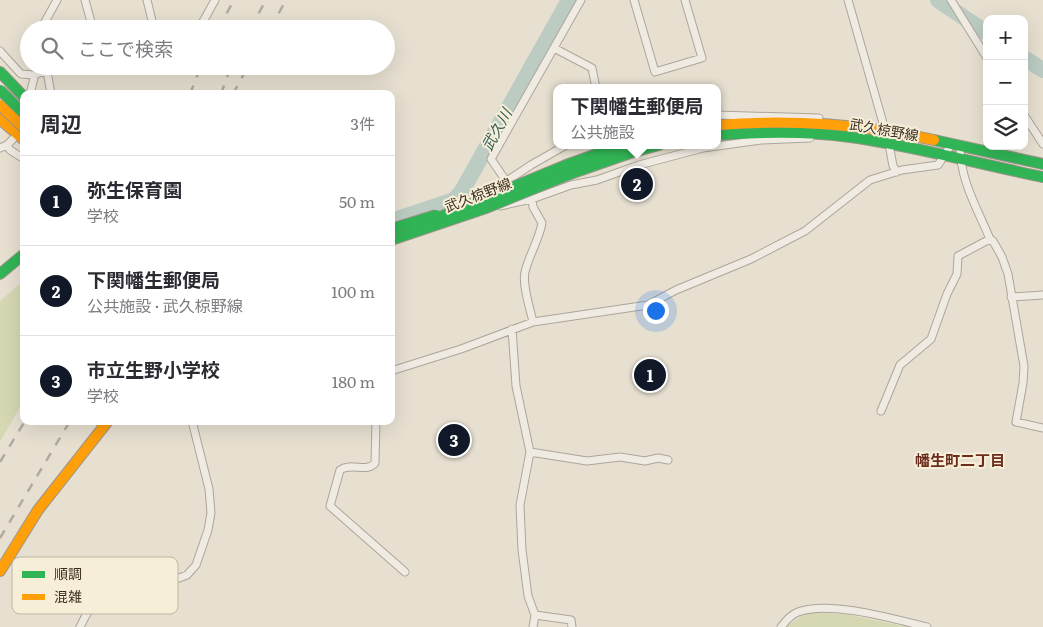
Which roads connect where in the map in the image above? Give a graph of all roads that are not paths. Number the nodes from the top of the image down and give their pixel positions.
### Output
1 (57, 0) edge
2 (86, 0) edge
3 (147, 0) edge
4 (581, 0) edge
5 (634, 0) edge
6 (685, 0) edge
7 (848, 0) edge
8 (952, 1) edge
9 (213, 2) edge
10 (46, 20) edge
11 (91, 20) edge
12 (152, 20) edge
13 (204, 20) edge
14 (554, 48) junction
15 (0, 51) edge
16 (983, 52) edge
17 (0, 72) edge
18 (20, 73) edge
19 (34, 75) edge
20 (47, 75) edge
21 (595, 84) edge
22 (0, 90) edge
23 (32, 90) edge
24 (51, 90) edge
25 (20, 94) edge
26 (20, 100) edge
27 (0, 105) edge
28 (20, 110) edge
29 (0, 111) edge
30 (721, 115) edge
31 (0, 119) edge
32 (1028, 121) edge
33 (721, 125) edge
34 (886, 131) junction
35 (20, 134) edge
36 (721, 135) edge
37 (1043, 142) edge
38 (889, 144) junction
39 (721, 145) edge
40 (956, 145) junction
41 (3, 146) edge
42 (559, 149) edge
43 (613, 149) edge
44 (645, 149) edge
45 (704, 149) edge
46 (20, 156) edge
47 (946, 156) junction
48 (960, 160) junction
49 (1043, 164) edge
50 (568, 169) junction
51 (897, 172) junction
52 (1043, 177) edge
53 (506, 181) junction
54 (532, 199) junction
55 (481, 207) junction
56 (427, 226) junction
57 (395, 228) edge
58 (395, 233) edge
59 (395, 238) edge
60 (395, 238) edge
61 (990, 239) junction
62 (395, 245) edge
63 (20, 257) edge
64 (0, 274) edge
65 (1043, 295) edge
66 (1011, 297) junction
67 (533, 322) junction
68 (512, 329) junction
69 (395, 370) edge
70 (881, 411) dead end
71 (105, 425) edge
72 (193, 425) edge
73 (376, 425) edge
74 (1043, 428) edge
75 (530, 452) junction
76 (668, 460) dead end
77 (0, 571) edge
78 (405, 572) dead end
79 (178, 578) edge
80 (87, 614) edge
81 (535, 615) junction
82 (80, 627) edge
83 (533, 627) edge
84 (572, 627) edge
85 (781, 627) edge
86 (926, 627) edge

1 - 10 street
2 - 11 street
3 - 12 street
4 - 14 street
5 - 6 street
7 - 34 street
8 - 16 street
9 - 13 street
14 - 21 street
14 - 53 street
15 - 18 street
17 - 25 main road
19 - 23 street
20 - 24 street
22 - 28 main road, bridge
26 - 29 street
27 - 35 main road, bridge
30 - 34 street
31 - 35 main road
32 - 37 street
33 - 34 main road, 武久椋野線
34 - 38 street
34 - 40 main road, 武久椋野線
35 - 41 street
36 - 38 main road, 武久椋野線
38 - 39 street
38 - 47 main road, 武久椋野線
38 - 51 street
40 - 47 street
40 - 48 street
40 - 49 main road, 武久椋野線
41 - 46 street
42 - 53 street
43 - 50 main road, 武久椋野線
44 - 50 main road, 武久椋野線
45 - 54 street
47 - 48 main road, 武久椋野線
47 - 51 street
48 - 52 main road, 武久椋野線
48 - 61 street
50 - 55 main road, 武久椋野線, bridge
51 - 67 street
53 - 54 street
53 - 56 street
54 - 55 street
54 - 67 street
55 - 56 street
55 - 57 main road, bridge
55 - 58 main road, 武久椋野線, bridge
55 - 59 main road, 武久椋野線, bridge
55 - 62 main road, bridge
56 - 60 main road
61 - 66 street
61 - 70 street
63 - 64 main road
65 - 66 street
66 - 74 street
67 - 68 street
68 - 69 street
68 - 75 street
71 - 77 main road
72 - 79 street
73 - 78 street
75 - 76 street
75 - 81 street
80 - 82 street
81 - 83 street
81 - 84 street
85 - 86 street

